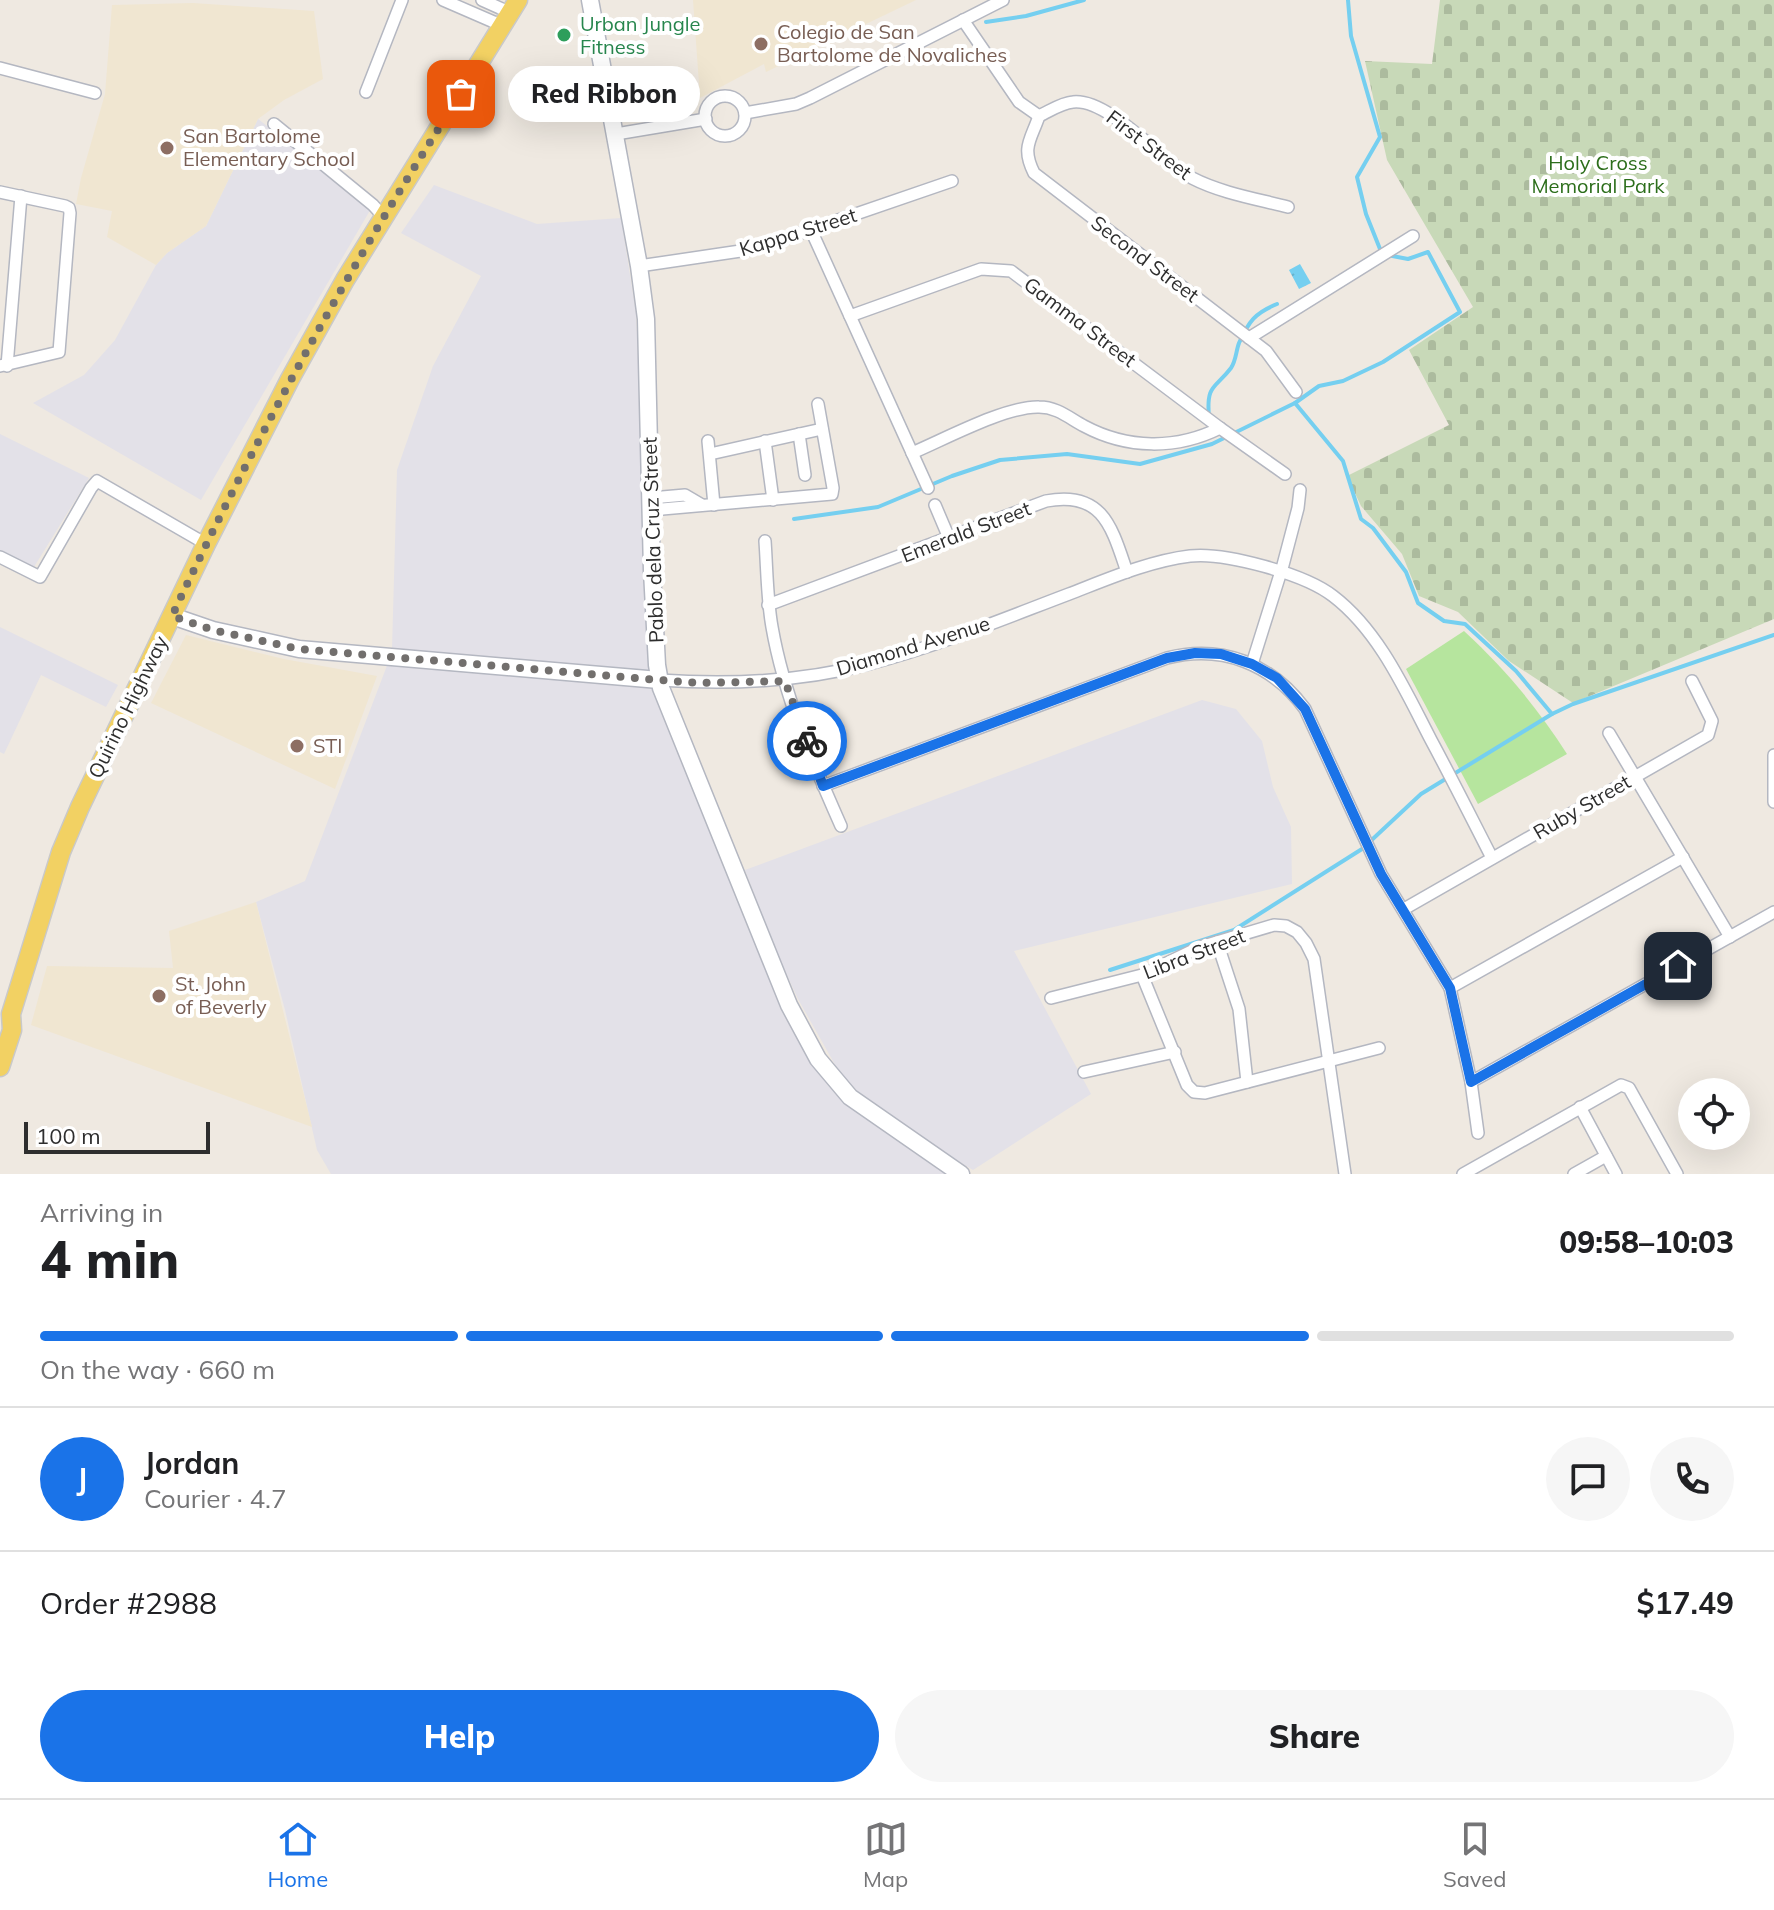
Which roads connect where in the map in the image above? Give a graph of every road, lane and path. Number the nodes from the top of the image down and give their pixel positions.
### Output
1 (402, 0) edge
2 (443, 0) edge
3 (482, 0) edge
4 (590, 0) edge
5 (1003, 0) edge
6 (511, 13) edge
7 (963, 20) junction
8 (0, 68) edge
9 (366, 92) dead end
10 (95, 93) dead end
11 (745, 113) junction
12 (1039, 116) junction
13 (706, 119) junction
14 (274, 124) dead end
15 (616, 134) junction
16 (952, 181) dead end
17 (0, 192) edge
18 (21, 196) junction
19 (1288, 207) dead end
20 (384, 217) junction
21 (811, 230) junction
22 (1413, 236) dead end
23 (639, 266) junction
24 (850, 316) junction
25 (1249, 338) junction
26 (4, 366) edge
27 (1296, 392) dead end
28 (818, 404) dead end
29 (1220, 428) junction
30 (822, 429) junction
31 (799, 434) junction
32 (765, 441) junction
33 (912, 453) junction
34 (1285, 474) dead end
35 (805, 475) dead end
36 (928, 488) dead end
37 (1300, 490) dead end
38 (773, 500) junction
39 (651, 504) junction
40 (708, 505) junction
41 (935, 505) dead end
42 (949, 538) junction
43 (765, 541) dead end
44 (206, 544) junction
45 (0, 557) edge
46 (1127, 572) junction
47 (1281, 573) junction
48 (768, 605) junction
49 (172, 616) junction
50 (1252, 664) junction
51 (659, 680) junction
52 (785, 681) junction
53 (1692, 681) dead end
54 (1609, 733) dead end
55 (1774, 755) edge
56 (1634, 776) junction
57 (823, 786) junction
58 (1774, 802) edge
59 (841, 826) dead end
60 (1683, 857) junction
61 (1492, 858) junction
62 (1404, 909) junction
63 (1774, 912) edge
64 (1730, 937) junction
65 (1217, 942) junction
66 (1142, 975) junction
67 (1450, 988) junction
68 (1051, 998) dead end
69 (5, 1009) edge
70 (0, 1031) edge
71 (1379, 1048) dead end
72 (1175, 1052) junction
73 (1328, 1061) junction
74 (0, 1067) edge
75 (1084, 1072) dead end
76 (1247, 1082) junction
77 (1471, 1082) junction
78 (1580, 1107) junction
79 (1478, 1133) dead end
80 (1606, 1156) junction
81 (961, 1174) edge
82 (1345, 1174) edge
83 (1463, 1174) edge
84 (1574, 1174) edge
85 (1616, 1174) edge
86 (1677, 1174) edge

1 - 9 street
2 - 6 street
3 - 6 street
4 - 15 street, Pablo dela Cruz Street
5 - 7 street
6 - 20 main road, Quirino Highway
7 - 11 street
7 - 12 street
8 - 10 street
11 - 13 street
11 - 13 street
12 - 19 street, First Street
12 - 25 street, Second Street
13 - 15 street
14 - 20 street
15 - 23 street, Pablo dela Cruz Street
16 - 21 street, Kappa Street
17 - 18 street
18 - 26 street
18 - 26 street
20 - 44 main road, Quirino Highway
21 - 23 street, Kappa Street
21 - 24 street
22 - 25 street
23 - 39 street, Pablo dela Cruz Street
24 - 29 street, Gamma Street
24 - 33 street
25 - 27 street, Second Street
28 - 30 street
29 - 33 street
29 - 34 street, Gamma Street
30 - 31 street
30 - 38 street
31 - 32 street
31 - 35 street
32 - 38 street
32 - 40 street
33 - 36 street
37 - 47 street
38 - 40 street
39 - 40 street
39 - 51 street, Pablo dela Cruz Street
41 - 42 street
42 - 46 street, Emerald Street
42 - 48 street, Emerald Street
43 - 48 street
44 - 45 street
44 - 49 main road, Quirino Highway
46 - 47 street, Diamond Avenue
46 - 52 street, Diamond Avenue
47 - 50 street
47 - 61 street, Diamond Avenue
48 - 52 street
49 - 51 street, Diamond Avenue
49 - 69 main road, Quirino Highway
50 - 57 street
50 - 62 street
51 - 52 street, Diamond Avenue
51 - 81 street, Pablo dela Cruz Street
52 - 57 street
53 - 56 street, Ruby Street
54 - 56 street
55 - 58 street
56 - 60 street
56 - 61 street, Ruby Street
57 - 59 street
60 - 64 street
60 - 67 street
61 - 62 street, Ruby Street
62 - 67 street
63 - 64 street
64 - 77 street
65 - 66 street, Libra Street
65 - 73 street, Libra Street
65 - 76 street
66 - 68 street, Libra Street
66 - 72 street
67 - 77 street
69 - 70 main road, Quirino Highway
69 - 74 main road, Quirino Highway
71 - 73 street
72 - 75 street
72 - 76 street
73 - 76 street
73 - 82 street, Libra Street
77 - 79 street
78 - 80 street
78 - 83 street
78 - 86 street
80 - 84 street
80 - 85 street

